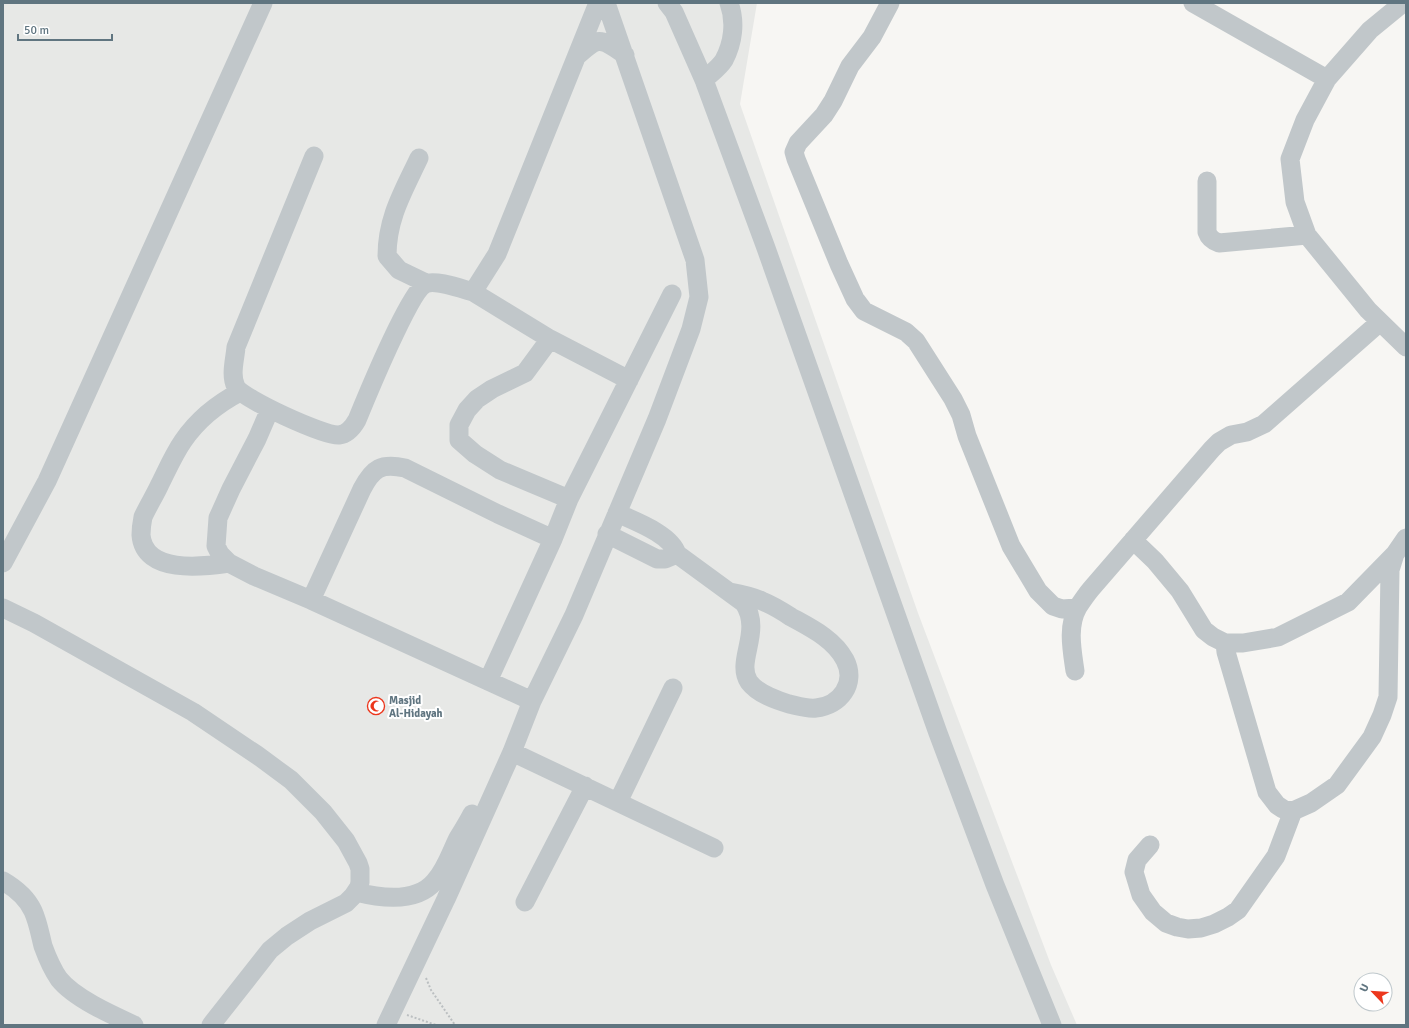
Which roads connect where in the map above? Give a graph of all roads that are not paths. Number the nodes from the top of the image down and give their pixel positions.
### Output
1 (263, 3) edge
2 (598, 3) edge
3 (606, 3) edge
4 (667, 3) edge
5 (729, 3) edge
6 (890, 3) edge
7 (1193, 3) edge
8 (1395, 5) edge
9 (625, 55) junction
10 (578, 56) junction
11 (1327, 79) junction
12 (704, 80) junction
13 (314, 156) dead end
14 (419, 158) dead end
15 (1207, 181) dead end
16 (1307, 234) junction
17 (426, 283) junction
18 (472, 292) junction
19 (672, 294) dead end
20 (1380, 322) junction
21 (550, 339) junction
22 (1406, 347) edge
23 (629, 380) junction
24 (240, 392) junction
25 (270, 409) junction
26 (569, 499) junction
27 (617, 513) junction
28 (607, 534) junction
29 (1406, 538) edge
30 (553, 539) junction
31 (1134, 540) junction
32 (677, 554) junction
33 (1395, 554) junction
34 (3, 563) edge
35 (229, 563) junction
36 (730, 592) junction
37 (311, 600) junction
38 (3, 608) edge
39 (1077, 608) junction
40 (1225, 643) junction
41 (1075, 671) dead end
42 (488, 681) junction
43 (673, 688) dead end
44 (532, 701) junction
45 (512, 752) junction
46 (502, 774) junction
47 (585, 786) junction
48 (618, 802) junction
49 (1293, 811) junction
50 (1150, 845) dead end
51 (714, 848) dead end
52 (3, 881) edge
53 (356, 892) junction
54 (525, 902) dead end
55 (389, 1018) edge
56 (1049, 1022) edge
57 (134, 1025) edge
58 (211, 1025) edge

1 - 34 street
2 - 10 street
3 - 9 street
4 - 12 street
5 - 12 street
6 - 39 street
7 - 11 street
8 - 11 street
9 - 10 street
9 - 27 street
10 - 18 street
11 - 16 street
12 - 56 street
13 - 24 street
14 - 17 street
15 - 16 street
16 - 20 street
17 - 18 street
17 - 25 street
18 - 21 street
19 - 23 street
20 - 22 street
20 - 31 street
21 - 23 street
21 - 26 street
23 - 26 street
24 - 25 street
24 - 35 street
25 - 35 street
26 - 30 street
27 - 28 street
27 - 32 street
28 - 32 street
28 - 44 street
29 - 33 street
30 - 37 street
30 - 42 street
31 - 39 street
31 - 40 street
32 - 36 street
33 - 40 street
33 - 49 street
35 - 37 street
36 - 36 street
37 - 42 street
38 - 53 street
39 - 41 street
40 - 49 street
42 - 44 street
43 - 48 street
44 - 45 street
45 - 46 street
45 - 47 street
46 - 53 street
46 - 55 street
47 - 48 street
47 - 54 street
48 - 51 street
49 - 50 street
52 - 57 street
53 - 58 street

